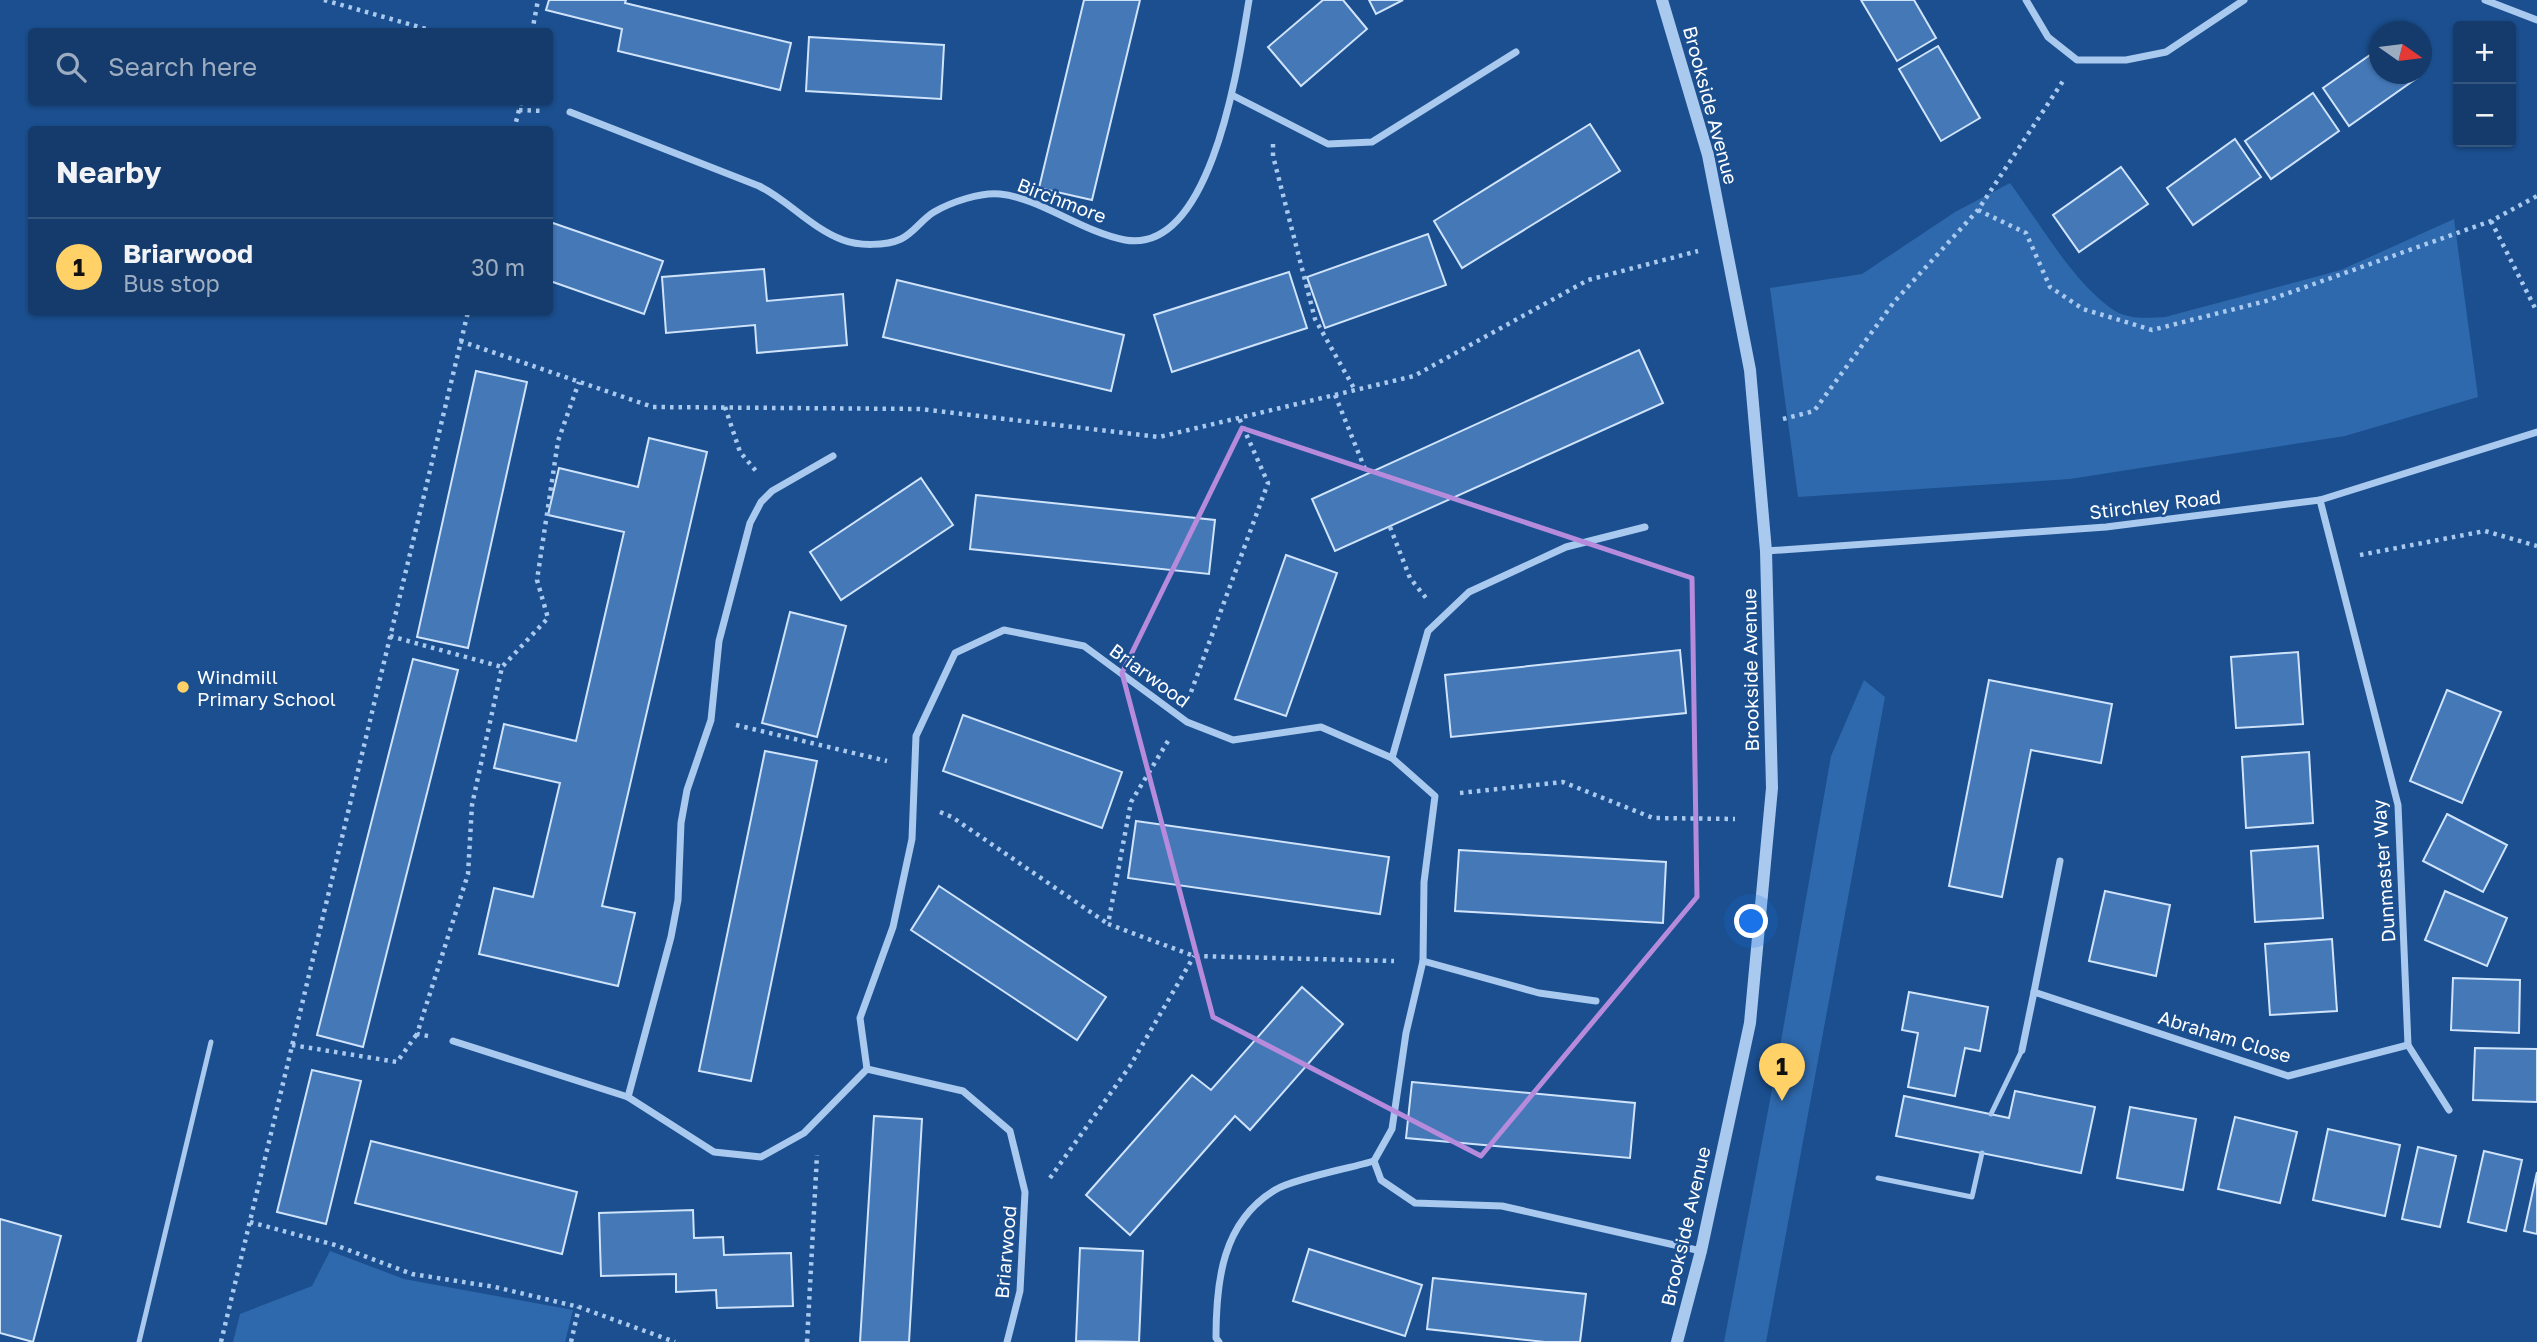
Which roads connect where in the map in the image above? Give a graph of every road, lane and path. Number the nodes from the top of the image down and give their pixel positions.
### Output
1 (324, 0) edge
2 (538, 0) edge
3 (1249, 0) edge
4 (1661, 0) edge
5 (2026, 0) edge
6 (2244, 0) edge
7 (2485, 0) edge
8 (2537, 20) edge
9 (423, 28) edge
10 (533, 28) edge
11 (1516, 52) dead end
12 (2077, 60) junction
13 (1232, 95) junction
14 (520, 105) edge
15 (570, 113) dead end
16 (1273, 118) junction
17 (515, 126) edge
18 (2537, 196) edge
19 (1978, 211) junction
20 (2491, 221) junction
21 (1699, 251) dead end
22 (2537, 312) edge
23 (467, 315) edge
24 (460, 341) junction
25 (579, 382) junction
26 (1355, 390) junction
27 (1335, 395) junction
28 (724, 407) junction
29 (1239, 418) junction
30 (1755, 427) junction
31 (2537, 432) edge
32 (833, 456) dead end
33 (1367, 474) dead end
34 (772, 491) junction
35 (2320, 500) junction
36 (1390, 527) dead end
37 (1645, 527) dead end
38 (2537, 546) edge
39 (1766, 551) junction
40 (2335, 560) junction
41 (1442, 617) junction
42 (390, 636) junction
43 (502, 667) junction
44 (1182, 718) junction
45 (711, 720) junction
46 (1392, 758) junction
47 (916, 767) junction
48 (1435, 796) junction
49 (914, 802) junction
50 (1735, 819) dead end
51 (2060, 861) dead end
52 (1108, 924) junction
53 (1194, 956) junction
54 (1423, 961) junction
55 (2034, 992) junction
56 (1596, 1001) dead end
57 (417, 1034) junction
58 (453, 1041) joint
59 (211, 1042) dead end
60 (292, 1045) junction
61 (2408, 1045) junction
62 (2022, 1050) joint
63 (867, 1069) junction
64 (628, 1097) junction
65 (2449, 1110) dead end
66 (1991, 1114) dead end
67 (804, 1133) junction
68 (1982, 1153) dead end
69 (1374, 1161) junction
70 (1878, 1178) dead end
71 (1025, 1192) junction
72 (250, 1222) junction
73 (1701, 1251) junction
74 (579, 1307) junction
75 (139, 1342) edge
76 (221, 1342) edge
77 (571, 1342) edge
78 (675, 1342) edge
79 (807, 1342) edge
80 (1007, 1342) edge
81 (1219, 1342) edge
82 (1677, 1342) edge

1 - 9 path
2 - 10 path
3 - 13 street, Birchmore
4 - 30 street, Brookside Avenue
5 - 12 street
6 - 12 street
7 - 8 street
11 - 16 street
12 - 19 path
13 - 15 street, Birchmore
13 - 16 street
14 - 17 path
16 - 26 path
18 - 20 path
19 - 20 path
19 - 30 path
20 - 22 path
21 - 26 path
23 - 24 path
24 - 25 path
24 - 42 path
25 - 28 path
25 - 43 path
26 - 27 path
27 - 29 path
27 - 33 path
28 - 29 path
28 - 34 path
29 - 44 path
30 - 39 street, Brookside Avenue
31 - 35 street, Stirchley Road
32 - 34 street
34 - 45 street
35 - 39 street, Stirchley Road
35 - 40 street, Dunmaster Way
36 - 41 path
37 - 41 street
38 - 40 path
39 - 73 street, Brookside Avenue
40 - 61 street, Dunmaster Way
41 - 46 street
42 - 43 path
42 - 60 path
43 - 57 path
44 - 46 street, Briarwood
44 - 47 street, Briarwood
44 - 52 path
45 - 47 path
45 - 64 street
46 - 48 street, Briarwood
47 - 49 street, Briarwood
48 - 50 path
48 - 54 street
49 - 52 path
49 - 63 street, Briarwood
51 - 55 street
52 - 53 path
53 - 54 path
53 - 71 path
54 - 56 street
54 - 69 street
55 - 61 street, Abraham Close
55 - 62 street
57 - 58 path
57 - 60 path
58 - 64 street
59 - 75 lane
60 - 72 path
61 - 65 street, Dunmaster Way
62 - 66 lane
63 - 67 street
63 - 71 street, Briarwood
64 - 67 street
67 - 79 path
68 - 70 lane
69 - 73 street
69 - 81 street
71 - 80 street, Briarwood
72 - 74 path
72 - 76 path
73 - 82 street, Brookside Avenue
74 - 77 path
74 - 78 path

